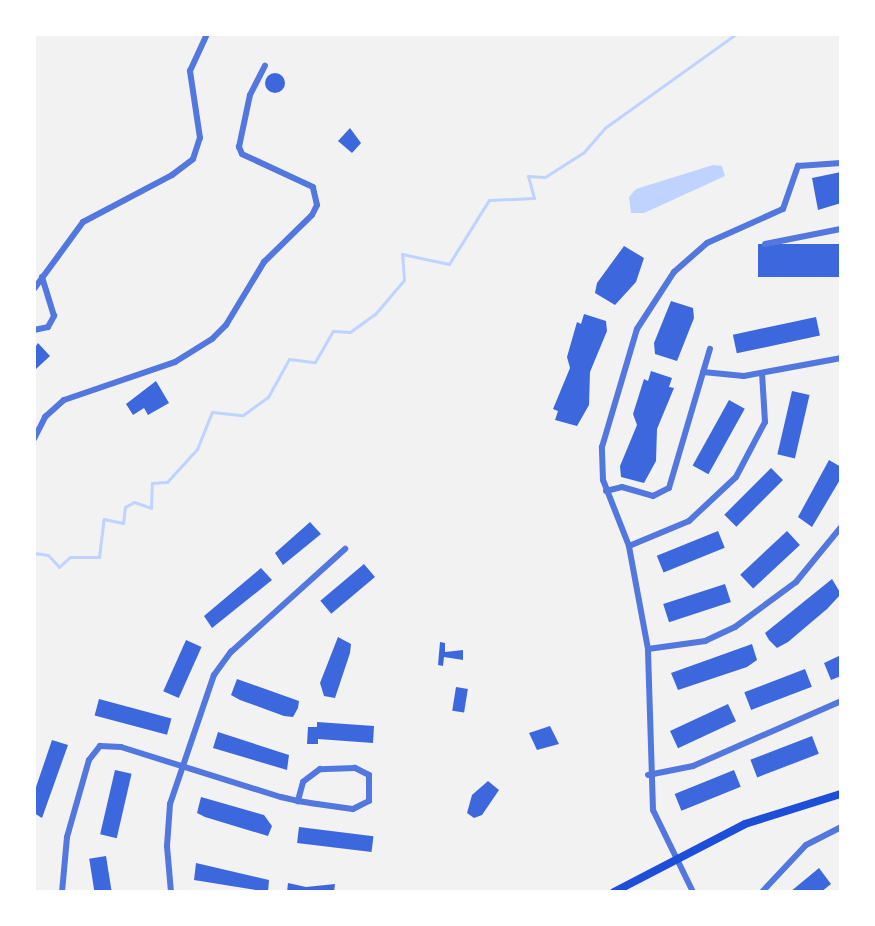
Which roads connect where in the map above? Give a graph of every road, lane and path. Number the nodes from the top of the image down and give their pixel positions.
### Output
1 (207, 34) edge
2 (265, 66) dead end
3 (841, 163) edge
4 (841, 229) edge
5 (765, 244) dead end
6 (42, 277) junction
7 (34, 289) edge
8 (34, 330) edge
9 (710, 349) dead end
10 (841, 358) edge
11 (703, 372) junction
12 (762, 373) junction
13 (34, 439) edge
14 (606, 491) junction
15 (841, 527) edge
16 (629, 546) junction
17 (345, 549) dead end
18 (648, 649) junction
19 (841, 701) edge
20 (182, 768) junction
21 (648, 775) junction
22 (841, 794) edge
23 (298, 801) junction
24 (841, 827) edge
25 (676, 860) junction
26 (62, 892) edge
27 (171, 892) edge
28 (614, 892) edge
29 (693, 892) edge
30 (762, 892) edge

1 - 6 street
2 - 13 street
3 - 14 street
4 - 5 street
6 - 7 street
6 - 8 street
9 - 11 street
10 - 12 street
11 - 12 street
11 - 14 street
12 - 16 street
14 - 16 street
15 - 18 street
16 - 18 street
17 - 20 street
18 - 21 street
19 - 21 street
20 - 23 street
20 - 26 street
20 - 27 street
21 - 25 street
22 - 25 main road
23 - 23 street
24 - 30 street
25 - 28 main road
25 - 29 street

